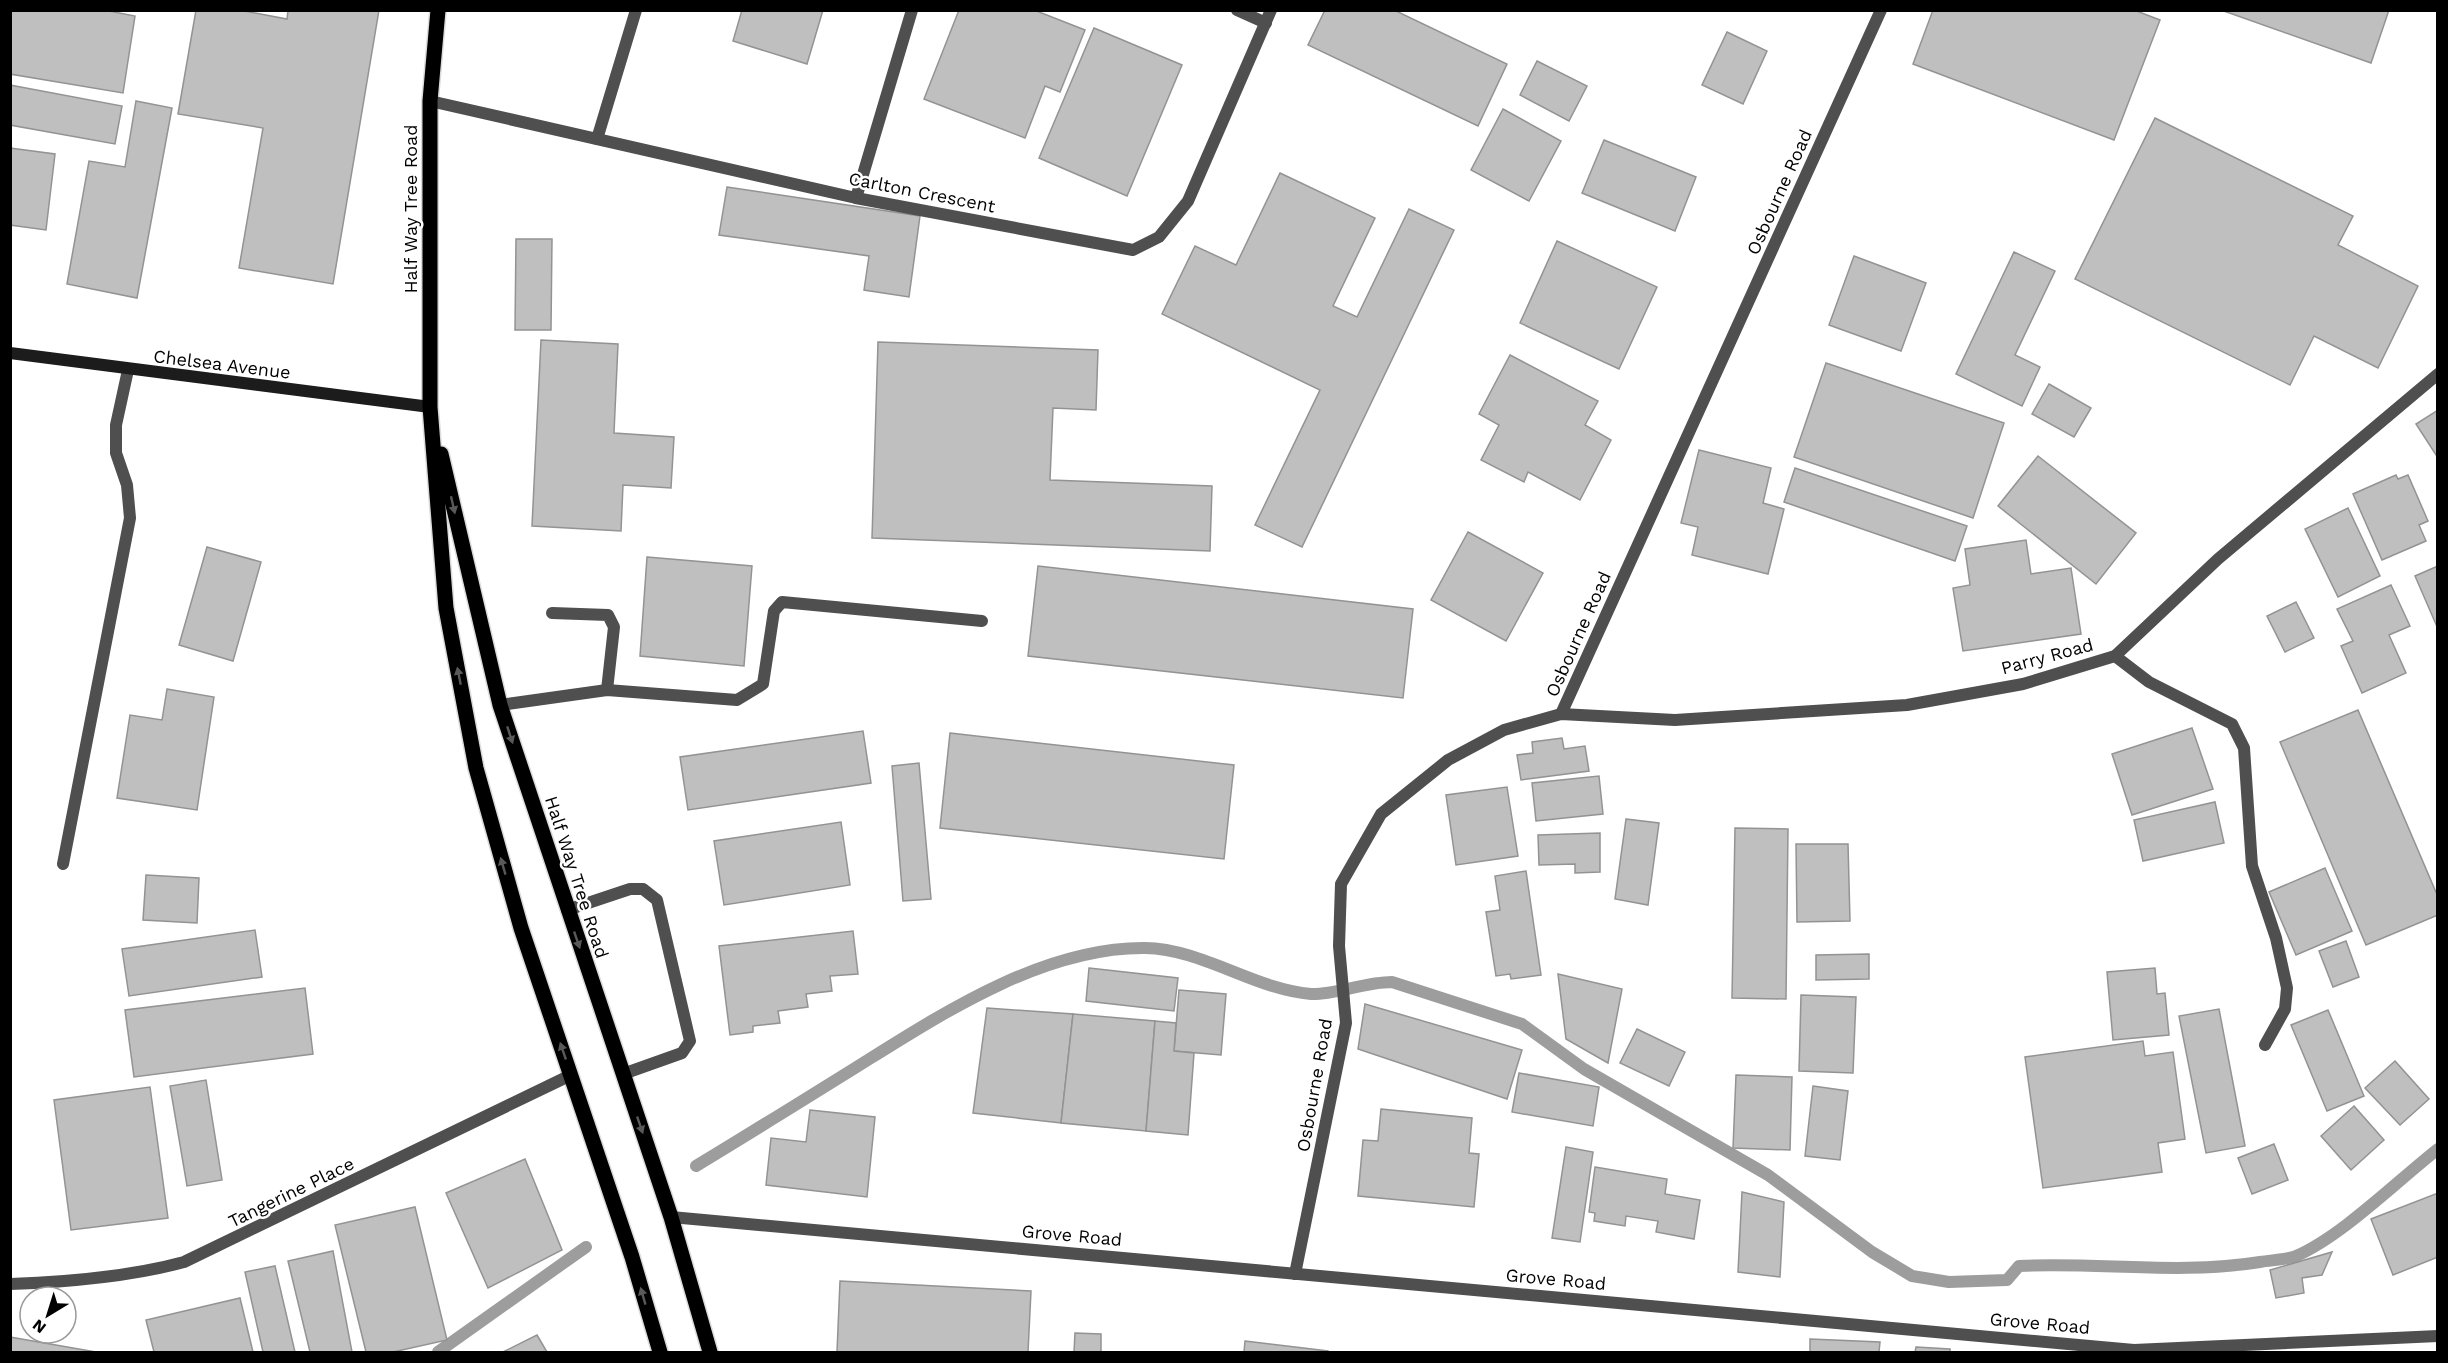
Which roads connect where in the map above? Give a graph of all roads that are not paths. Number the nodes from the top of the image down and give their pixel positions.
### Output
1 (438, 10) edge
2 (636, 10) edge
3 (912, 10) edge
4 (1237, 10) edge
5 (1271, 10) edge
6 (1881, 10) edge
7 (1266, 23) junction
8 (430, 101) junction
9 (597, 139) junction
10 (856, 198) junction
11 (10, 353) edge
12 (128, 370) junction
13 (2438, 374) edge
14 (430, 407) junction
15 (552, 613) dead end
16 (982, 621) dead end
17 (2115, 656) junction
18 (607, 690) junction
19 (500, 705) junction
20 (1561, 714) junction
21 (63, 864) dead end
22 (567, 910) junction
23 (2265, 1045) dead end
24 (623, 1074) junction
25 (571, 1075) junction
26 (671, 1217) junction
27 (1295, 1274) junction
28 (10, 1284) edge
29 (2438, 1336) edge
30 (2134, 1351) edge
31 (660, 1353) edge
32 (710, 1353) edge

1 - 8 main road, Half Way Tree Road
2 - 9 street
3 - 10 street
4 - 7 street
5 - 7 street, Carlton Crescent
6 - 20 street, Osbourne Road
7 - 10 street, Carlton Crescent
8 - 9 street, Carlton Crescent
8 - 14 main road, Half Way Tree Road
9 - 10 street, Carlton Crescent
11 - 12 street, Chelsea Avenue
12 - 14 street, Chelsea Avenue
12 - 21 street
13 - 17 street, Parry Road
14 -> 19 main road, Half Way Tree Road
25 -> 14 main road, Half Way Tree Road
15 - 18 street
16 - 18 street
17 - 20 street, Parry Road
17 - 23 street
18 - 19 street
19 -> 22 main road, Half Way Tree Road
20 - 27 street, Osbourne Road
22 -> 24 main road, Half Way Tree Road
22 - 24 street
24 -> 26 main road, Half Way Tree Road
25 - 28 street, Tangerine Place
31 -> 25 main road, Half Way Tree Road
26 - 27 street, Grove Road
26 - 32 main road, Half Way Tree Road
27 - 30 street, Grove Road
29 - 30 street, Grove Road

